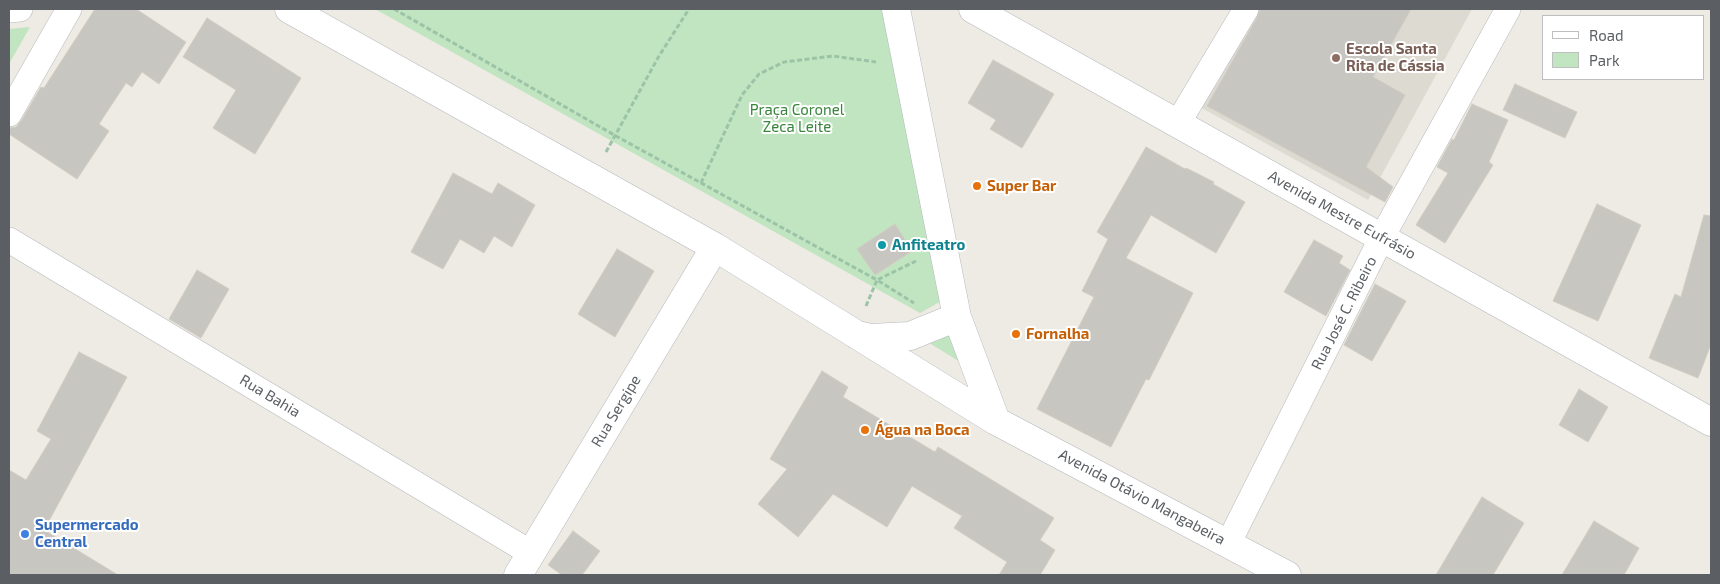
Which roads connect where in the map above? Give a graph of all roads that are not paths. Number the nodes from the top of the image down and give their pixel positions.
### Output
1 (20, 9) edge
2 (69, 9) edge
3 (289, 9) edge
4 (896, 9) edge
5 (973, 9) edge
6 (1246, 9) edge
7 (1508, 9) edge
8 (9, 10) edge
9 (9, 114) edge
10 (1178, 123) junction
11 (1382, 237) junction
12 (9, 240) edge
13 (715, 247) junction
14 (957, 317) junction
15 (853, 334) junction
16 (996, 421) junction
17 (1711, 422) edge
18 (1228, 542) junction
19 (524, 564) edge
20 (1288, 575) edge

1 - 8 street
2 - 9 street
3 - 13 main road
4 - 14 main road
5 - 10 main road, Avenida Mestre Eufrásio
6 - 10 street
7 - 11 street, Rua José C. Ribeiro
10 - 11 main road, Avenida Mestre Eufrásio
11 - 17 main road, Avenida Mestre Eufrásio
11 - 18 street, Rua José C. Ribeiro
12 - 19 street, Rua Bahia
13 - 15 main road
13 - 19 main road, Rua Sergipe
14 - 15 main road
14 - 16 main road
15 - 16 main road
16 - 18 main road, Avenida Otávio Mangabeira
18 - 20 main road, Avenida Otávio Mangabeira

